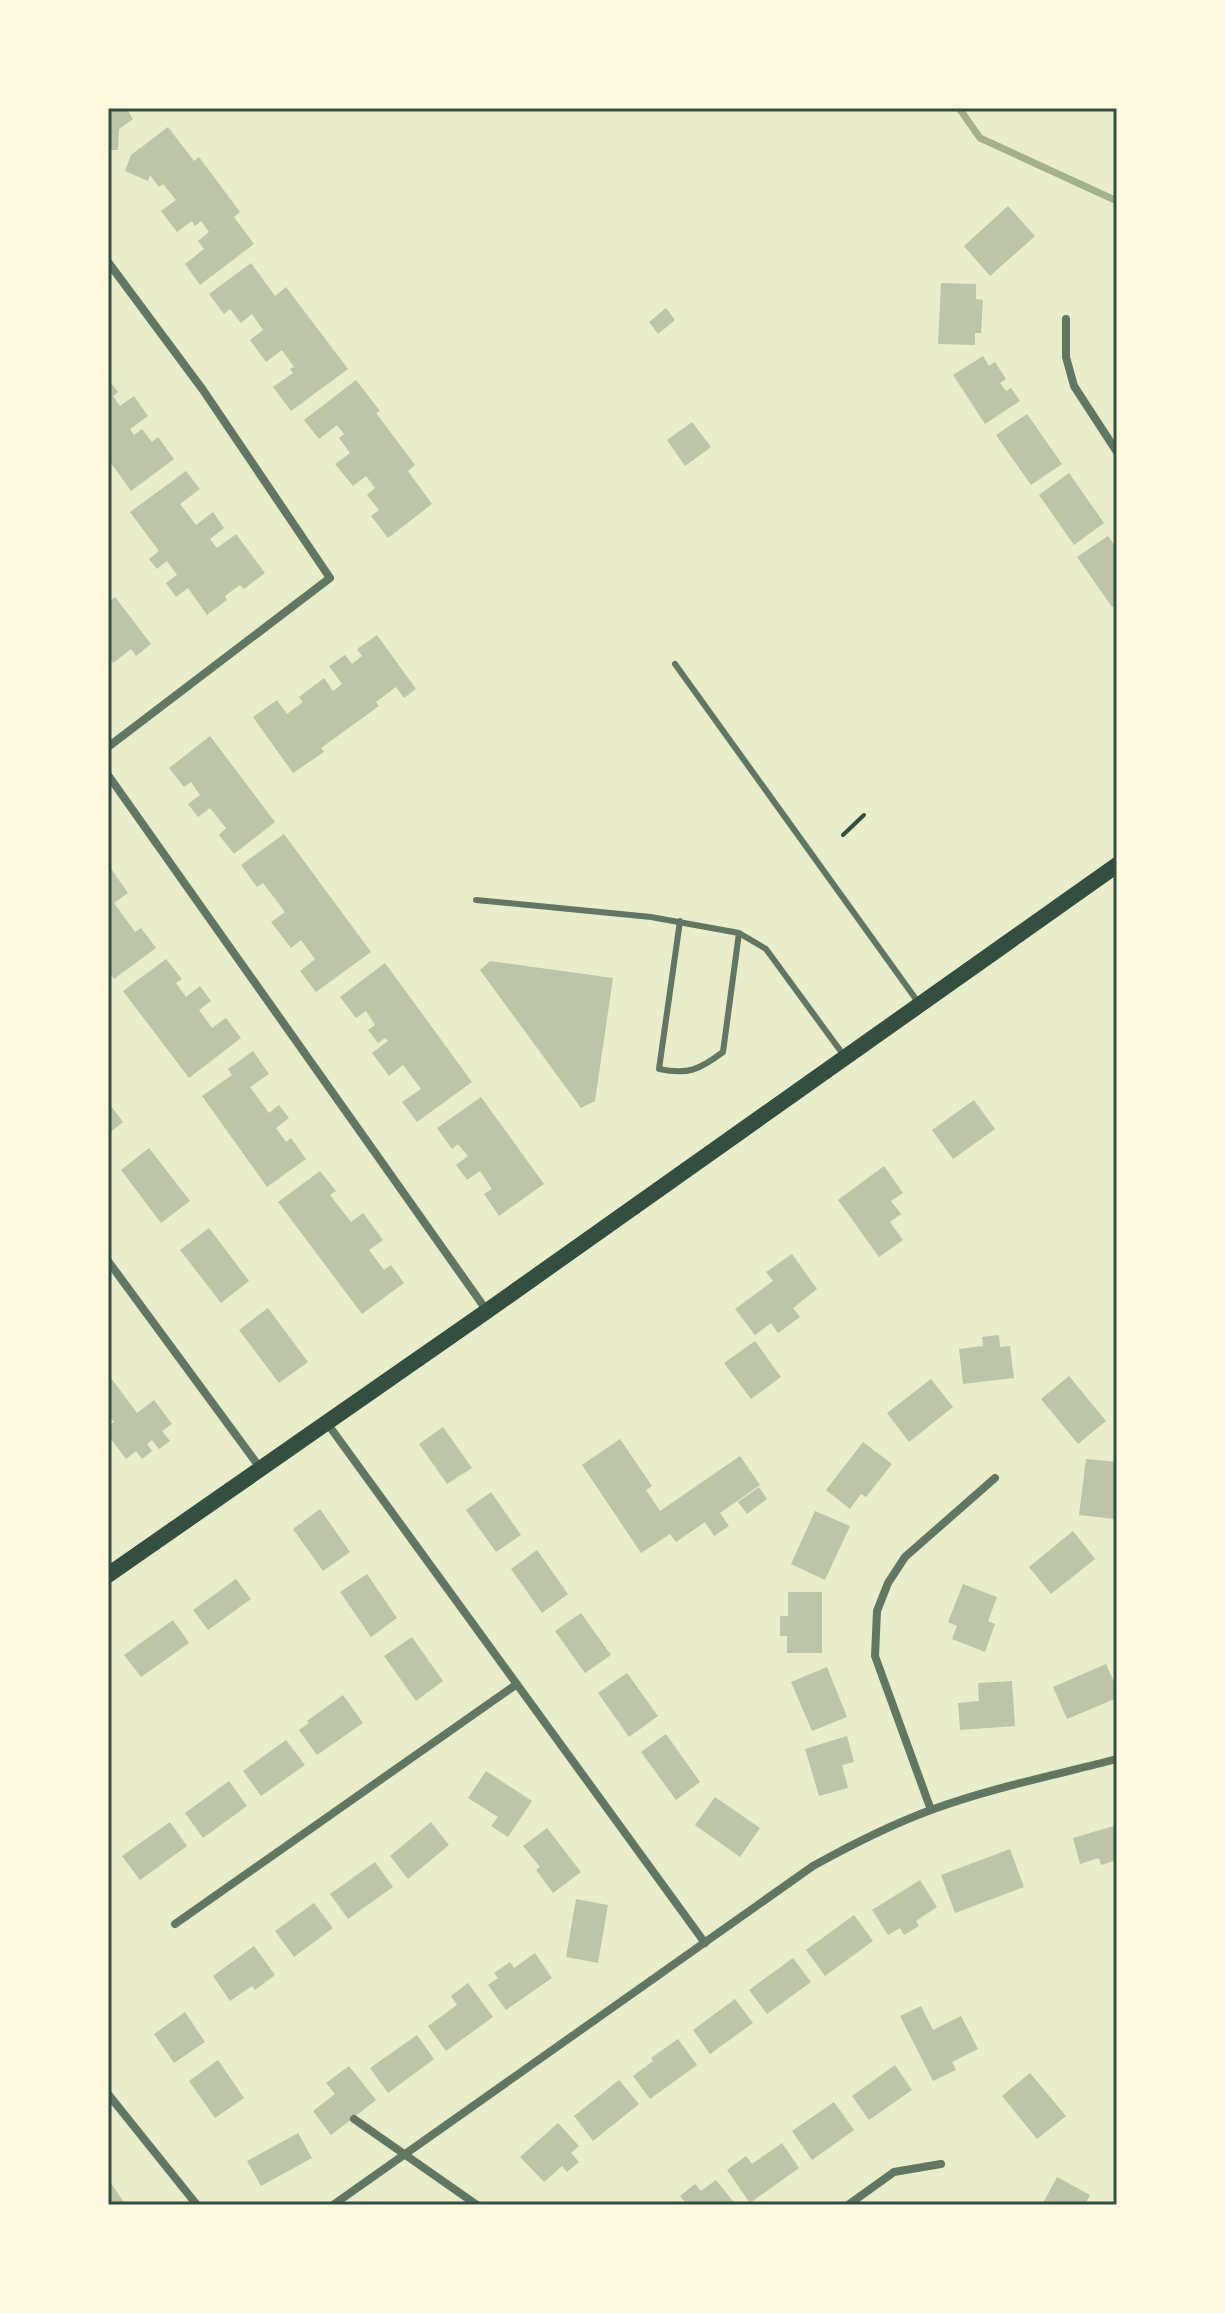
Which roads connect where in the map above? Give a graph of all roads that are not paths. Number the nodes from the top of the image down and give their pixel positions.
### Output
1 (108, 262) edge
2 (1066, 319) dead end
3 (1117, 452) edge
4 (675, 664) dead end
5 (108, 747) edge
6 (108, 775) edge
7 (1117, 865) edge
8 (476, 900) dead end
9 (680, 921) junction
10 (739, 933) junction
11 (920, 1004) junction
12 (845, 1057) junction
13 (108, 1261) edge
14 (487, 1311) junction
15 (327, 1422) junction
16 (261, 1469) junction
17 (995, 1478) dead end
18 (108, 1575) edge
19 (517, 1684) junction
20 (1117, 1759) edge
21 (931, 1810) junction
22 (175, 1924) dead end
23 (705, 1943) junction
24 (108, 2094) edge
25 (354, 2119) dead end
26 (406, 2154) junction
27 (941, 2164) dead end
28 (197, 2205) edge
29 (333, 2205) edge
30 (477, 2205) edge
31 (848, 2205) edge

1 - 5 street
2 - 3 street
4 - 11 lane
6 - 14 street
7 - 11 main road
8 - 9 lane
9 - 10 lane
9 - 10 lane
10 - 12 lane
11 - 12 main road
12 - 14 main road
13 - 16 street
14 - 15 main road
15 - 16 main road
15 - 19 street
16 - 18 main road
17 - 21 street
19 - 22 street
19 - 23 street
20 - 21 street
21 - 23 street
23 - 26 street
24 - 28 street
25 - 26 street
26 - 29 street
26 - 30 street
27 - 31 street

